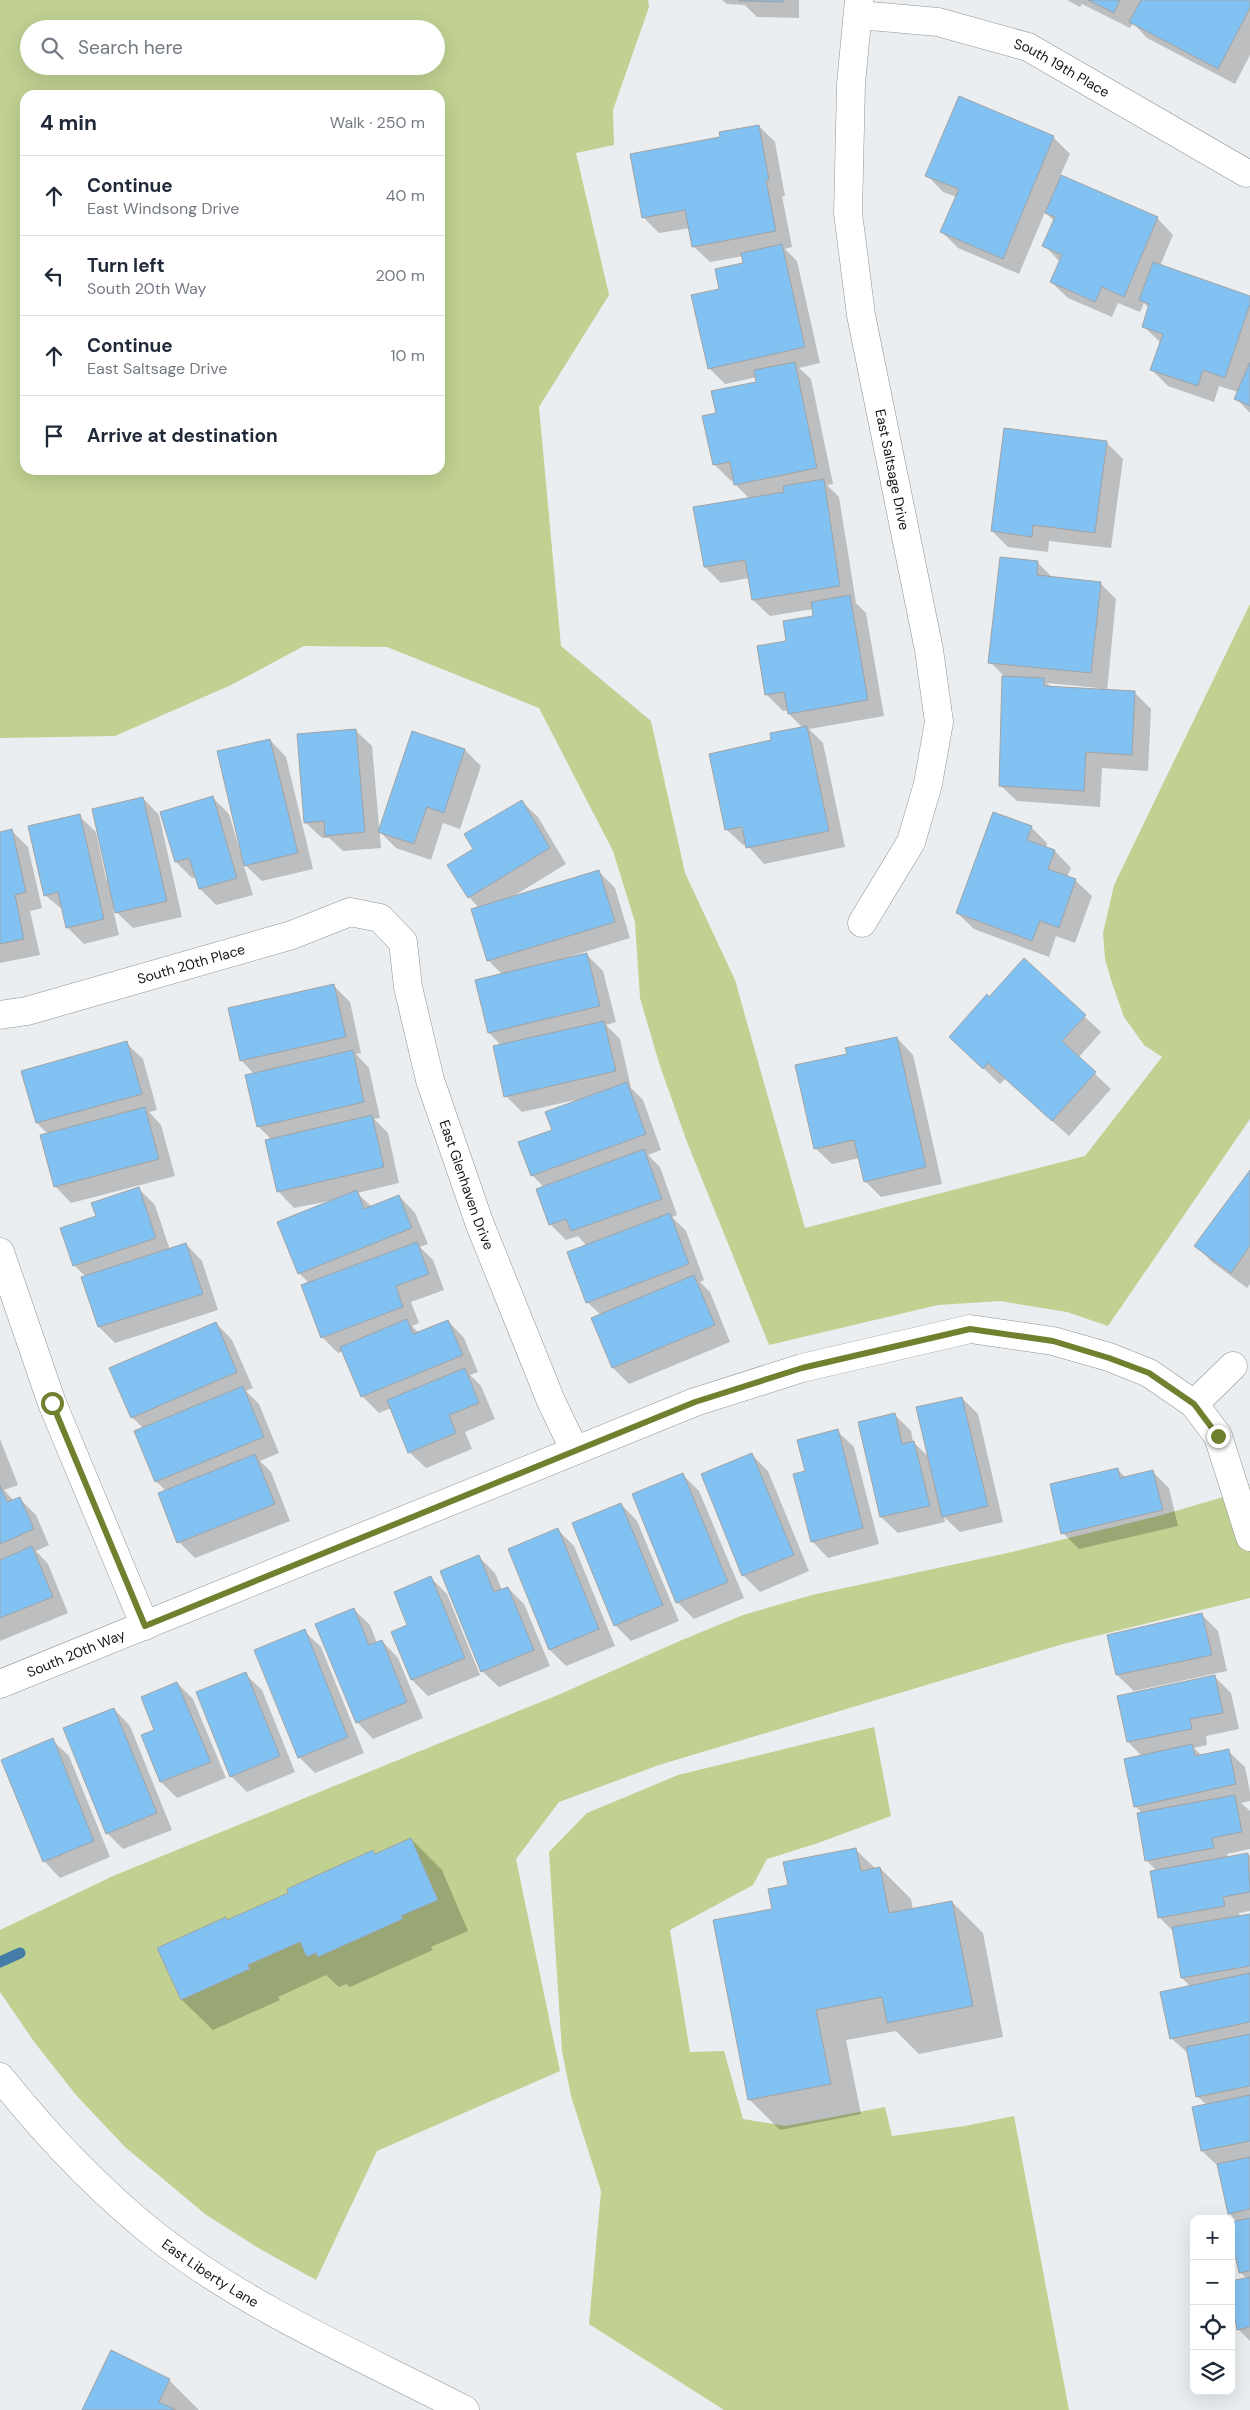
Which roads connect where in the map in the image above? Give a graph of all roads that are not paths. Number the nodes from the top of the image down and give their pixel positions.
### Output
1 (859, 8) edge
2 (1246, 174) dead end
3 (380, 918) joint
4 (862, 923) dead end
5 (0, 1015) edge
6 (0, 1252) edge
7 (1234, 1366) dead end
8 (1194, 1404) junction
9 (574, 1449) junction
10 (1250, 1537) edge
11 (145, 1626) junction
12 (0, 1684) edge
13 (0, 2077) edge
14 (465, 2410) edge

1 - 2 street, South 19th Place
1 - 4 street, East Saltsage Drive
3 - 5 street, South 20th Place
3 - 9 street, East Glenhaven Drive
6 - 11 street
7 - 8 street
8 - 9 street, South 20th Way
8 - 10 street
9 - 11 street, South 20th Way
11 - 12 street, South 20th Way
13 - 14 street, East Liberty Lane

